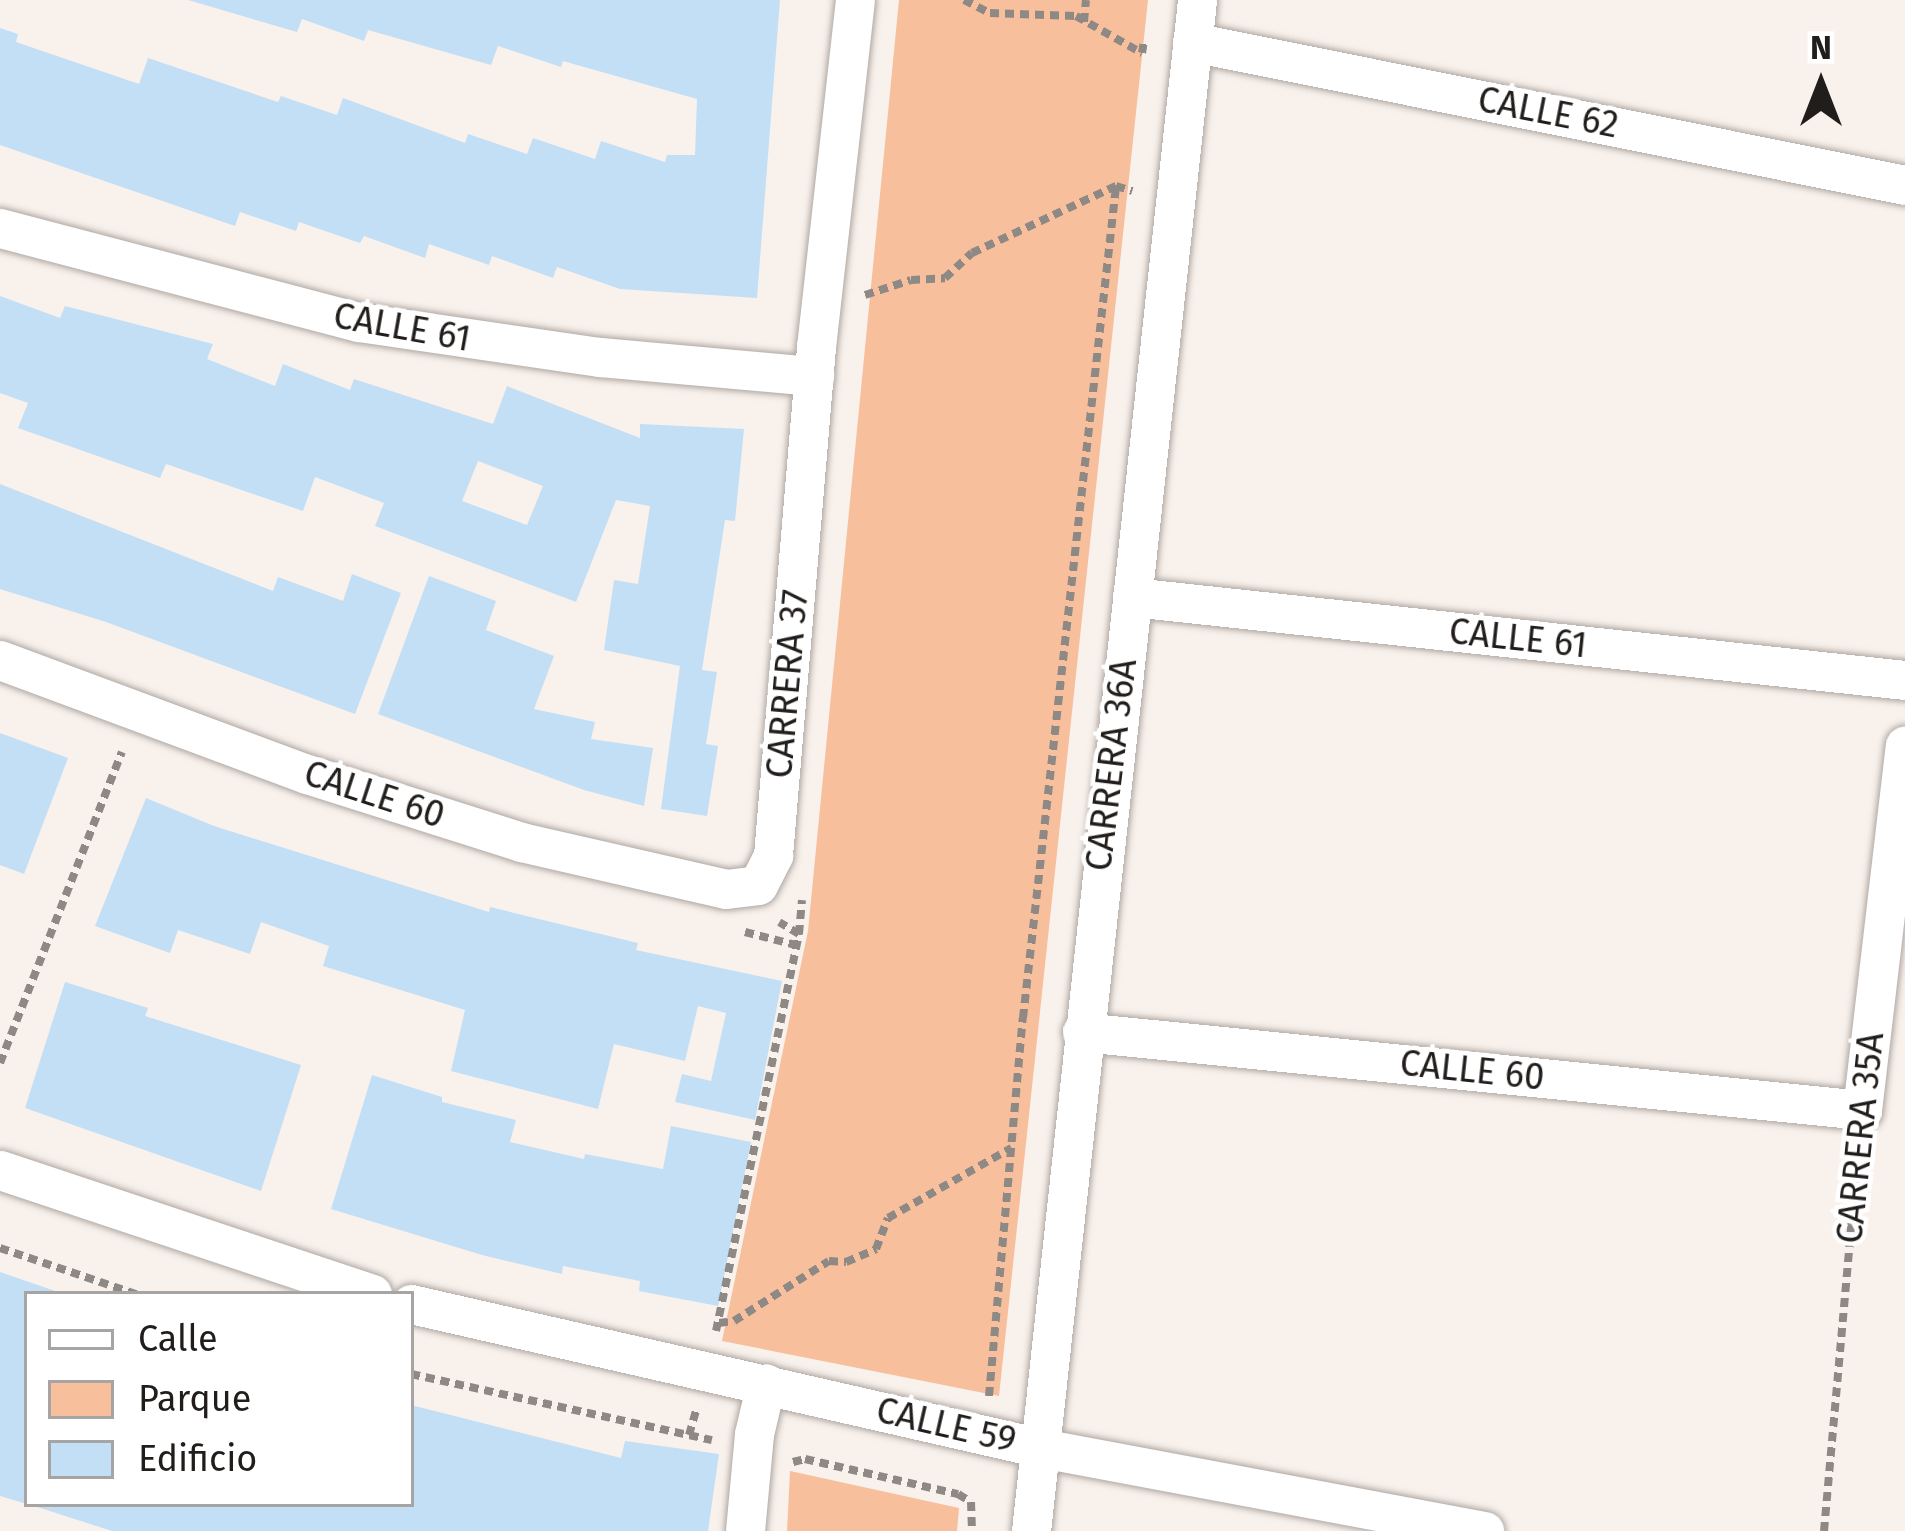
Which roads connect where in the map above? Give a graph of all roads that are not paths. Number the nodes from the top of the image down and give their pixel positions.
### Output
1 (855, 0) edge
2 (1197, 0) edge
3 (1192, 42) junction
4 (1905, 185) edge
5 (0, 228) edge
6 (814, 376) junction
7 (1132, 597) junction
8 (0, 660) edge
9 (1905, 680) edge
10 (1905, 746) edge
11 (758, 885) joint
12 (1082, 1032) junction
13 (1862, 1110) joint
14 (0, 1170) edge
15 (362, 1291) edge
16 (414, 1305) edge
17 (766, 1383) junction
18 (1041, 1448) junction
19 (745, 1531) edge
20 (1031, 1531) edge
21 (1484, 1531) edge

1 - 6 street, CARRERA 37
2 - 3 street, CARRERA 36A
3 - 4 street, CALLE 62
3 - 7 street, CARRERA 36A
5 - 6 street, CALLE 61
6 - 11 street, CARRERA 37
7 - 9 street, CALLE 61
7 - 12 street, CARRERA 36A
8 - 11 street, CALLE 60
10 - 13 street, CARRERA 35A
12 - 13 street, CALLE 60
12 - 18 street, CARRERA 36A
14 - 15 street
16 - 17 street, CALLE 59
17 - 18 street, CALLE 59
17 - 19 street
18 - 20 street, CARRERA 36A
18 - 21 street, CALLE 59

